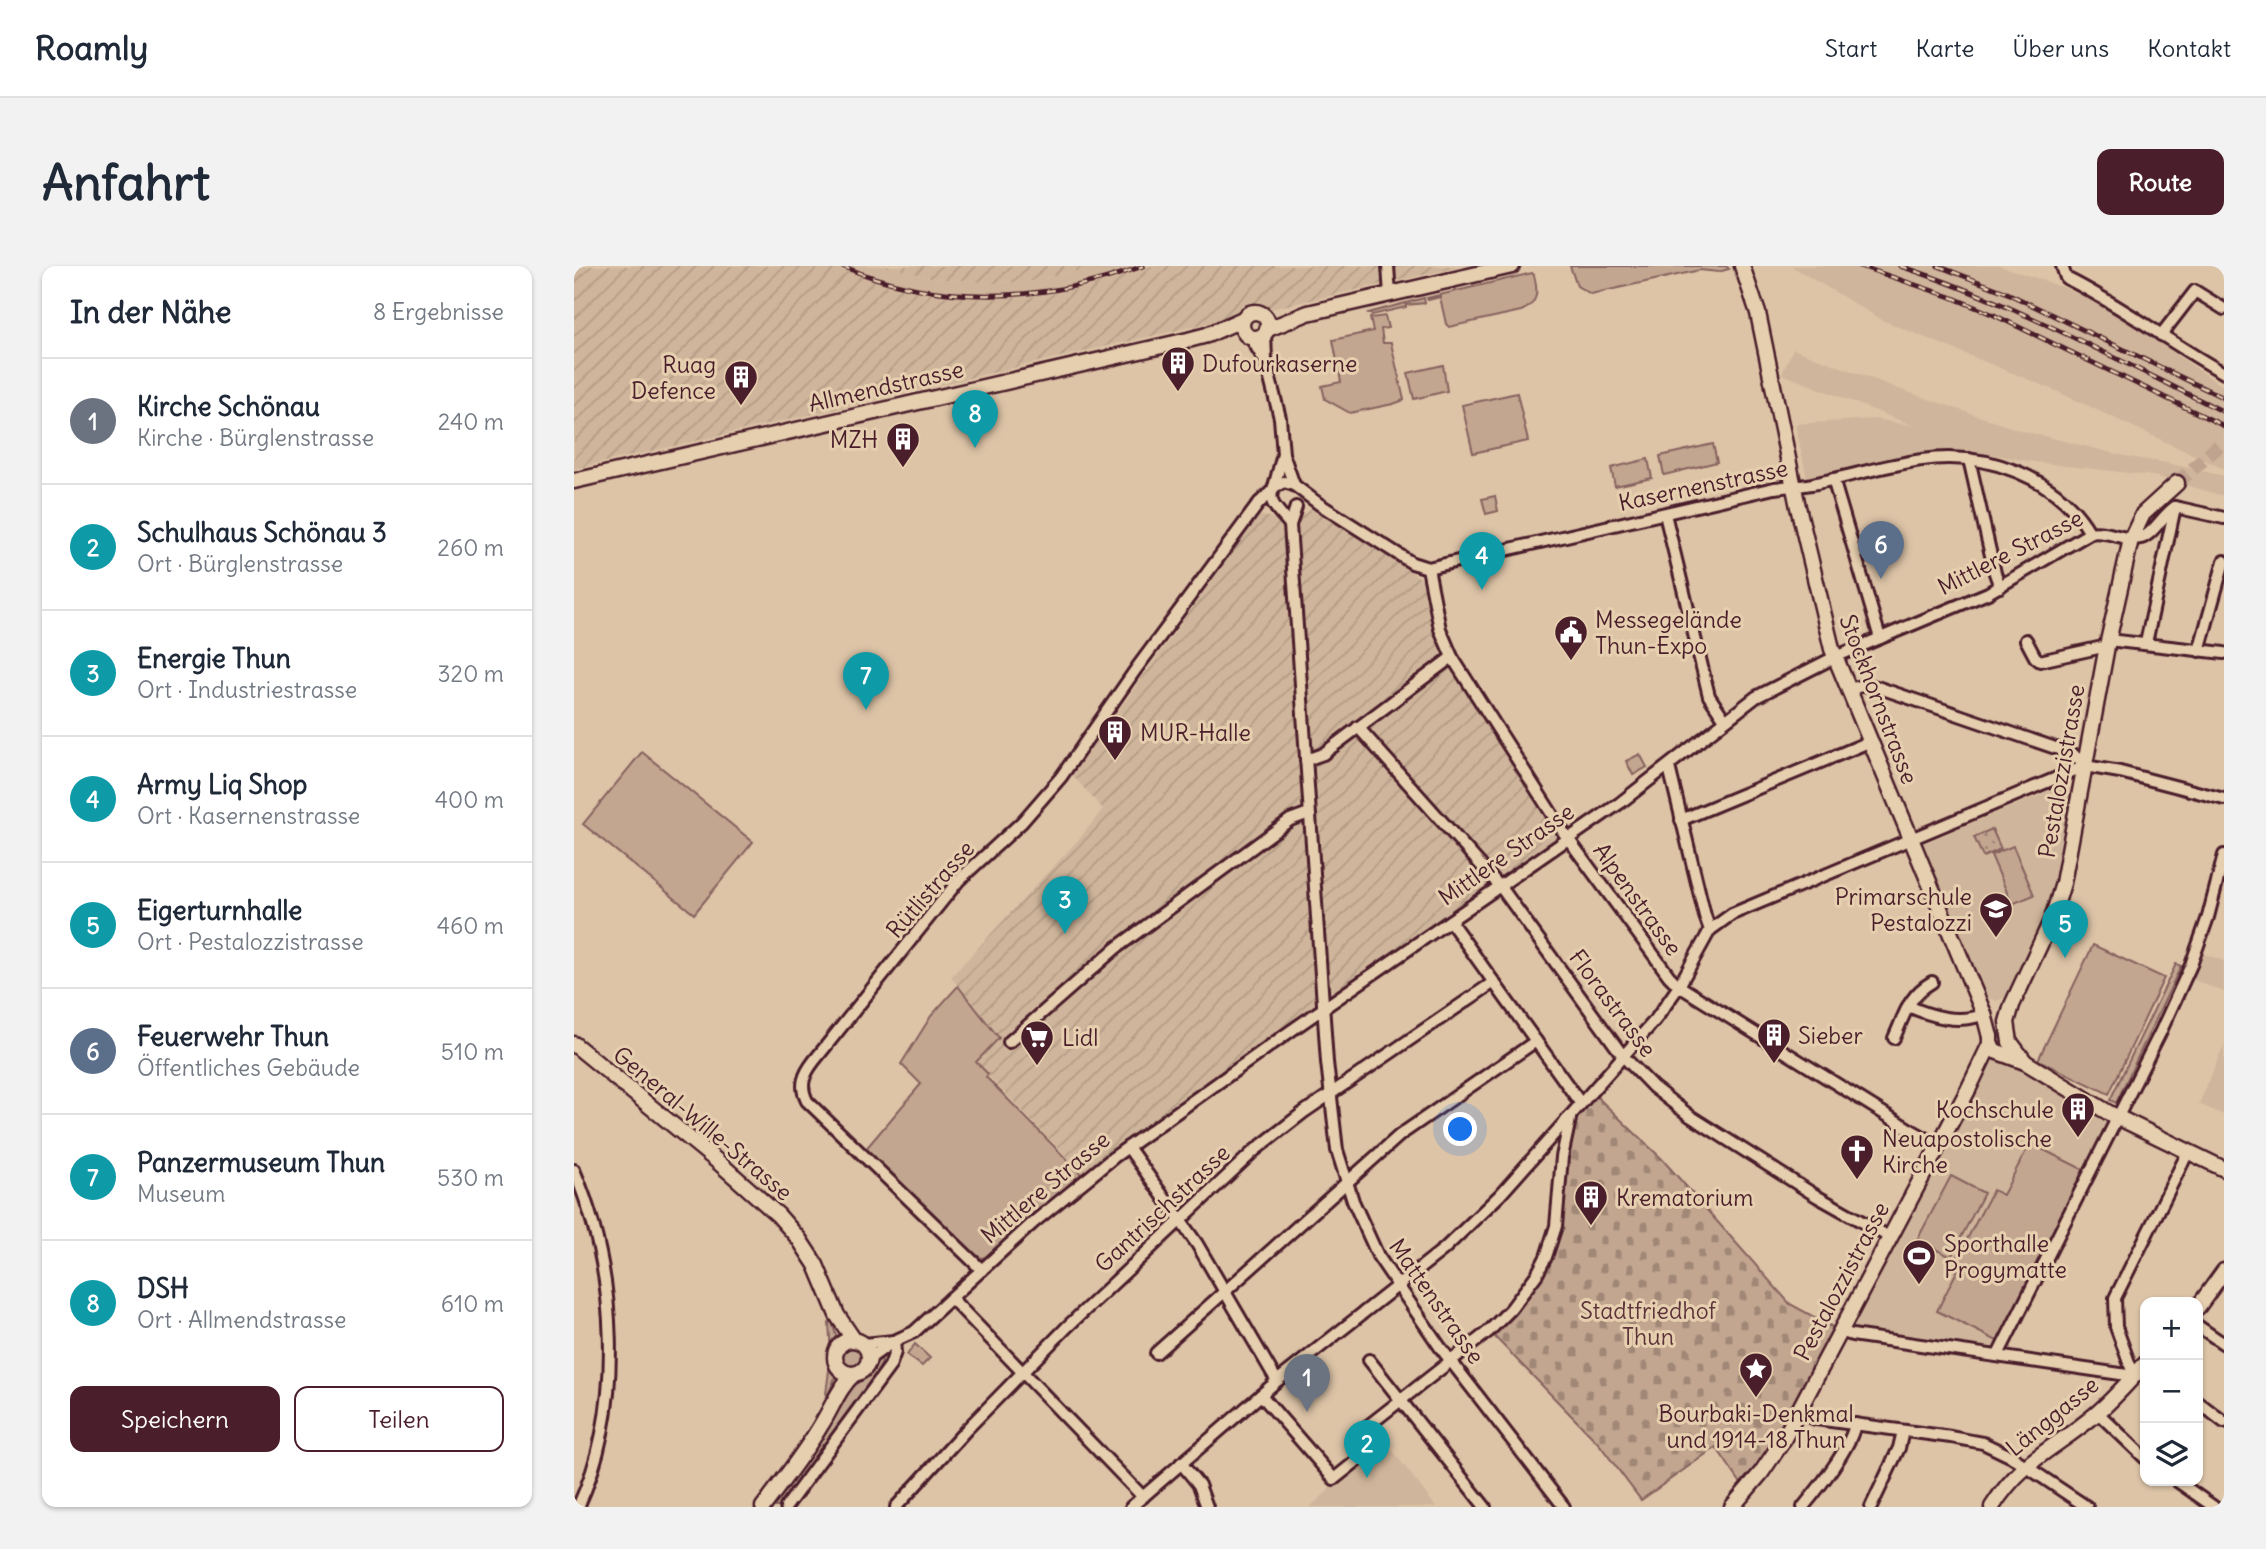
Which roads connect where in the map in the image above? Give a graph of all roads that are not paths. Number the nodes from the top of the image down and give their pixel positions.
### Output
1 (1388, 266) edge
2 (1513, 266) edge
3 (1742, 266) edge
4 (2062, 266) edge
5 (1390, 295) junction
6 (2224, 309) edge
7 (1243, 319) junction
8 (1259, 330) junction
9 (1208, 335) junction
10 (2161, 335) junction
11 (2224, 373) edge
12 (1283, 454) junction
13 (1969, 459) junction
14 (1833, 479) junction
15 (574, 481) edge
16 (2177, 483) tunnel mouth
17 (1296, 487) junction
18 (1794, 487) junction
19 (1273, 489) junction
20 (1319, 504) junction
21 (1297, 506) junction
22 (2175, 508) junction
23 (1278, 510) junction
24 (1665, 514) junction
25 (1251, 516) junction
26 (2224, 518) edge
27 (1290, 525) junction
28 (2090, 533) junction
29 (2131, 539) junction
30 (2224, 561) edge
31 (1427, 568) junction
32 (2000, 587) junction
33 (1880, 638) junction
34 (2026, 640) dead end
35 (2108, 643) junction
36 (2146, 643) junction
37 (2199, 651) junction
38 (2224, 653) edge
39 (1452, 657) junction
40 (1835, 657) junction
41 (1848, 689) junction
42 (1725, 720) junction
43 (1359, 727) junction
44 (1869, 742) junction
45 (1306, 760) junction
46 (1669, 766) junction
47 (2085, 766) junction
48 (2224, 799) edge
49 (1309, 813) junction
50 (1681, 820) junction
51 (1569, 839) junction
52 (1910, 841) junction
53 (2224, 855) edge
54 (1500, 886) junction
55 (1450, 921) junction
56 (1710, 929) junction
57 (1493, 982) junction
58 (1932, 982) dead end
59 (1679, 986) junction
60 (2012, 1005) junction
61 (1908, 1006) junction
62 (1323, 1008) junction
63 (1982, 1010) junction
64 (1894, 1038) dead end
65 (1999, 1040) junction
66 (1536, 1041) junction
67 (1009, 1042) dead end
68 (574, 1044) edge
69 (1623, 1056) junction
70 (1330, 1094) junction
71 (1581, 1104) junction
72 (2119, 1118) junction
73 (1570, 1119) junction
74 (1547, 1143) junction
75 (1938, 1145) junction
76 (1128, 1147) junction
77 (2188, 1152) junction
78 (1563, 1154) junction
79 (2224, 1169) edge
80 (574, 1170) edge
81 (1347, 1182) junction
82 (1180, 1218) junction
83 (1891, 1238) junction
84 (982, 1270) junction
85 (2224, 1271) edge
86 (1396, 1286) junction
87 (1225, 1292) junction
88 (951, 1298) junction
89 (2203, 1300) edge
90 (2203, 1329) edge
91 (1840, 1331) junction
92 (894, 1341) junction
93 (852, 1342) junction
94 (2224, 1344) edge
95 (1156, 1353) dead end
96 (1998, 1355) junction
97 (869, 1359) junction
98 (1369, 1360) dead end
99 (1451, 1362) junction
100 (839, 1368) junction
101 (2140, 1369) edge
102 (1022, 1372) junction
103 (854, 1374) junction
104 (2134, 1376) junction
105 (1277, 1381) junction
106 (1261, 1395) junction
107 (1402, 1400) junction
108 (834, 1401) junction
109 (2203, 1406) edge
110 (1799, 1412) junction
111 (2098, 1413) junction
112 (2224, 1422) edge
113 (1855, 1424) junction
114 (1903, 1431) junction
115 (2140, 1453) edge
116 (1181, 1463) junction
117 (2025, 1465) junction
118 (2184, 1486) edge
119 (1143, 1497) junction
120 (578, 1507) edge
121 (763, 1507) edge
122 (786, 1507) edge
123 (896, 1507) edge
124 (1131, 1507) edge
125 (1208, 1507) edge
126 (1485, 1507) edge
127 (1564, 1507) edge
128 (1732, 1507) edge
129 (1803, 1507) edge
130 (1871, 1507) edge
131 (1992, 1507) edge
132 (2087, 1507) edge
133 (2214, 1507) edge

1 - 5 street
2 - 5 street, Allmendstrasse
3 - 18 street, Stockhornstrasse
4 - 10 street
5 - 8 street, Allmendstrasse
6 - 10 street
7 - 8 street
7 - 8 street, Allmendstrasse
7 - 9 street, Allmendstrasse
8 - 9 street, Allmendstrasse
8 - 12 street
9 - 15 street, Allmendstrasse
10 - 11 street
12 - 17 street
12 - 19 street
13 - 14 street, Kasernenstrasse
13 - 28 street, Kasernenstrasse
13 - 32 street
14 - 18 street, Kasernenstrasse
14 - 33 street
16 - 29 street
17 - 19 street
17 - 20 street
17 - 21 street
18 - 24 street, Kasernenstrasse
18 - 40 street, Stockhornstrasse
19 - 23 street
19 - 25 street, Rütlistrasse
20 - 21 street
20 - 31 street
21 - 23 street
21 - 27 street
22 - 26 street
22 - 29 street
22 - 36 street
23 - 25 street
23 - 27 street
24 - 31 street, Kasernenstrasse
24 - 42 street
25 - 84 street, Rütlistrasse
27 - 45 street, Mattenstrasse
28 - 29 street, Mittlere Strasse
28 - 32 street, Mittlere Strasse
29 - 35 street, Pestalozzistrasse
30 - 37 street
31 - 39 street, Alpenstrasse
32 - 33 street, Mittlere Strasse
33 - 40 street, Mittlere Strasse
34 - 35 street
35 - 36 street
35 - 47 street, Pestalozzistrasse
36 - 37 street
37 - 38 street
39 - 43 street
39 - 51 street, Alpenstrasse
40 - 41 street, Stockhornstrasse
40 - 42 street, Mittlere Strasse
41 - 44 street, Stockhornstrasse
41 - 47 street
42 - 46 street, Mittlere Strasse
43 - 45 street
43 - 54 street, Florastrasse
44 - 50 street
44 - 52 street, Stockhornstrasse
45 - 49 street, Mattenstrasse
46 - 50 street
46 - 51 street, Mittlere Strasse
47 - 48 street
47 - 52 street
47 - 60 street, Pestalozzistrasse
49 - 62 street, Mattenstrasse
49 - 67 street
50 - 56 street
51 - 54 street, Mittlere Strasse
51 - 59 street, Alpenstrasse
52 - 56 street
52 - 63 street, Stockhornstrasse
53 - 72 street
54 - 55 street, Mittlere Strasse
54 - 69 street, Florastrasse
55 - 57 street
55 - 62 street, Mittlere Strasse
56 - 59 street
57 - 66 street
57 - 70 street, Gantrischstrasse
58 - 61 street
59 - 69 street
59 - 75 street, Alpenstrasse
60 - 63 street
60 - 65 street, Pestalozzistrasse
61 - 63 street
61 - 64 street
62 - 70 street, Mattenstrasse
62 - 76 street, Mittlere Strasse
63 - 65 street, Stockhornstrasse
65 - 72 street
65 - 75 street, Pestalozzistrasse
66 - 71 street
66 - 81 street
68 - 93 street, General-Wille-Strasse
69 - 71 street
69 - 83 street, Florastrasse
70 - 81 street, Mattenstrasse
70 - 82 street, Gantrischstrasse
71 - 73 street
72 - 77 street
72 - 96 street
73 - 74 street
73 - 78 street
74 - 78 street
74 - 86 street
75 - 83 street, Pestalozzistrasse
76 - 82 street
76 - 84 street, Mittlere Strasse
77 - 79 street
77 - 104 street
78 - 99 street
80 - 120 street
81 - 86 street, Mattenstrasse
81 - 87 street
82 - 87 street
82 - 102 street, Gantrischstrasse
83 - 91 street, Pestalozzistrasse
84 - 88 street, Mittlere Strasse
85 - 89 street
86 - 99 street, Mattenstrasse
86 - 105 street
87 - 95 street
87 - 105 street
88 - 92 street, Mittlere Strasse
88 - 102 street
90 - 94 street
91 - 96 street
91 - 110 street, Pestalozzistrasse
92 - 93 street, Mittlere Strasse
92 - 97 street, Mittlere Strasse
92 - 122 street
93 - 97 street
93 - 100 street
96 - 104 street
97 - 103 street
98 - 107 street
99 - 107 street
99 - 127 street, Mattenstrasse
100 - 103 street
100 - 108 street
101 - 104 street, Länggasse
102 - 119 street
102 - 123 street, Gantrischstrasse
103 - 108 street
104 - 111 street, Länggasse
105 - 106 street
106 - 107 street
106 - 116 street
107 - 126 street
108 - 121 street
109 - 112 street
110 - 113 street
110 - 128 street, Pestalozzistrasse
111 - 115 street
111 - 117 street, Länggasse
113 - 114 street
113 - 129 street
114 - 117 street
114 - 130 street
116 - 119 street
116 - 125 street
117 - 131 street, Länggasse
117 - 132 street
118 - 133 street
119 - 124 street

